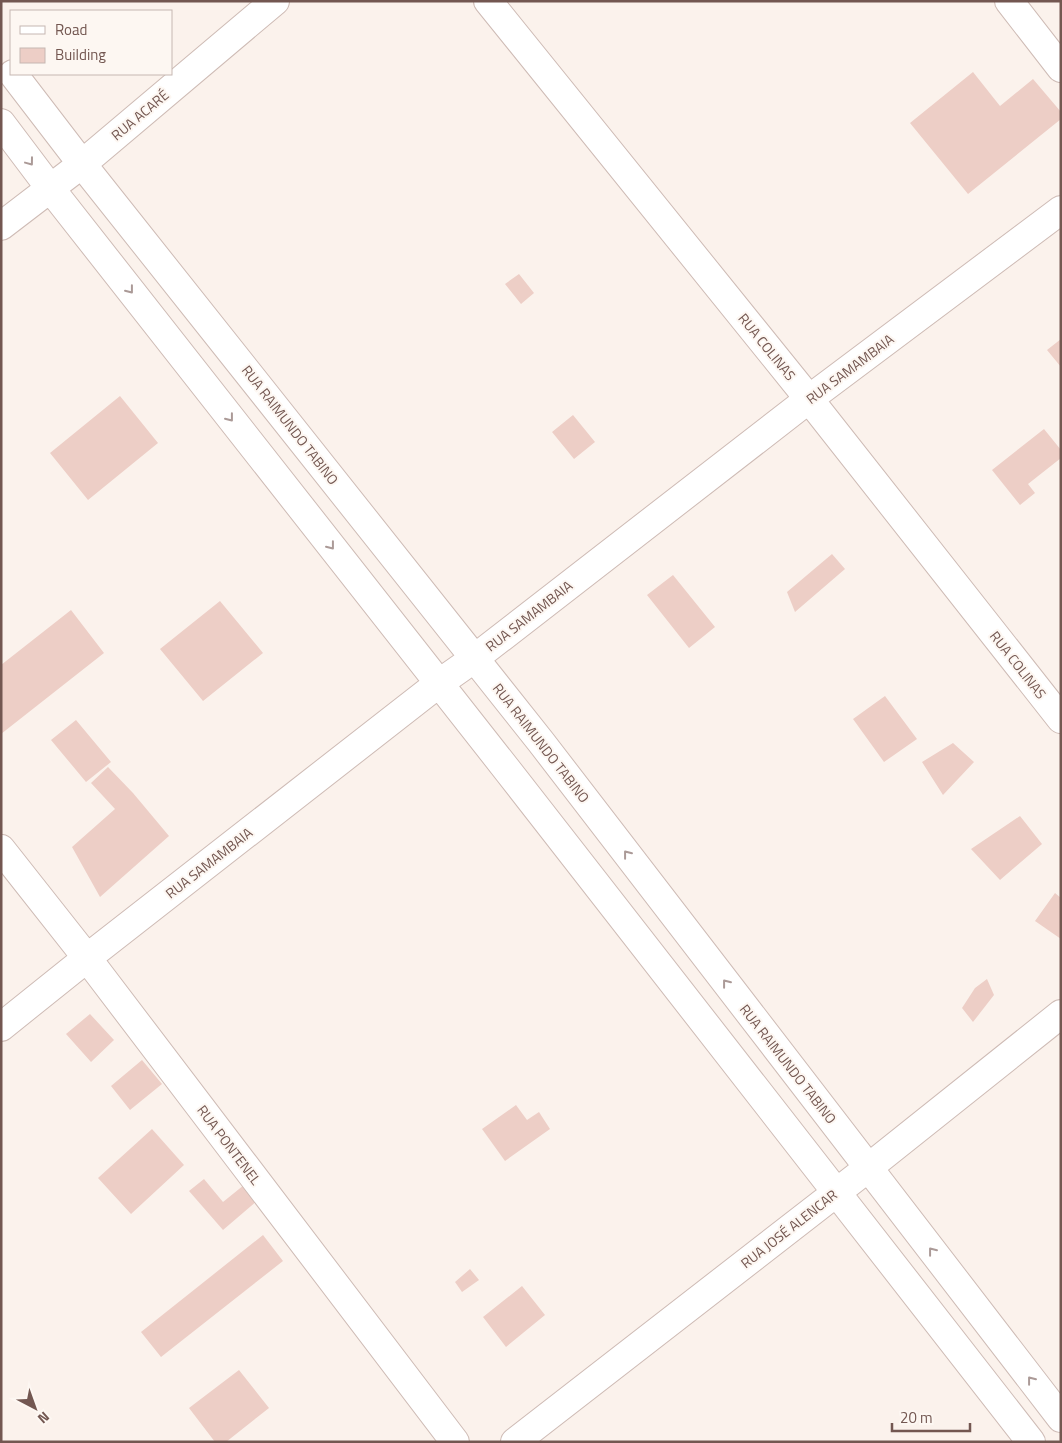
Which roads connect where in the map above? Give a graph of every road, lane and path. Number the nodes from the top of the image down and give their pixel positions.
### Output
1 (275, 1) edge
2 (488, 1) edge
3 (1009, 1) edge
4 (1, 58) edge
5 (1061, 68) edge
6 (10, 69) edge
7 (14, 75) edge
8 (1, 123) edge
9 (82, 164) junction
10 (50, 188) junction
11 (1061, 210) edge
12 (1, 226) edge
13 (810, 399) junction
14 (475, 658) junction
15 (438, 684) junction
16 (1061, 719) edge
17 (541, 742) junction
18 (508, 771) junction
19 (1, 849) edge
20 (87, 958) junction
21 (1061, 1014) edge
22 (1, 1027) edge
23 (868, 1168) junction
24 (836, 1193) junction
25 (1061, 1418) edge
26 (455, 1442) edge
27 (515, 1442) edge
28 (1031, 1442) edge

1 - 9 street, RUA ACARÉ
2 - 13 street, RUA COLINAS
3 - 5 street
4 - 6 street, RUA RAIMUNDO TABINO
7 - 9 street, RUA RAIMUNDO TABINO
8 -> 10 street
9 - 10 street, RUA ACARÉ
9 - 14 street, RUA RAIMUNDO TABINO
10 - 12 street, RUA ACARÉ
10 -> 15 street
11 - 13 street, RUA SAMAMBAIA
13 - 14 street, RUA SAMAMBAIA
13 - 16 street, RUA COLINAS
14 - 15 street, RUA SAMAMBAIA
14 - 17 street, RUA RAIMUNDO TABINO
15 - 18 street
15 - 20 street, RUA SAMAMBAIA
17 - 18 street
23 -> 17 street, RUA RAIMUNDO TABINO
18 - 24 street
19 - 20 street, RUA PONTENEL
20 - 22 street, RUA SAMAMBAIA
20 - 26 street, RUA PONTENEL
21 - 23 street, RUA JOSÉ ALENCAR
23 - 24 street, RUA JOSÉ ALENCAR
25 -> 23 street, RUA RAIMUNDO TABINO
24 - 27 street, RUA JOSÉ ALENCAR
24 - 28 street

